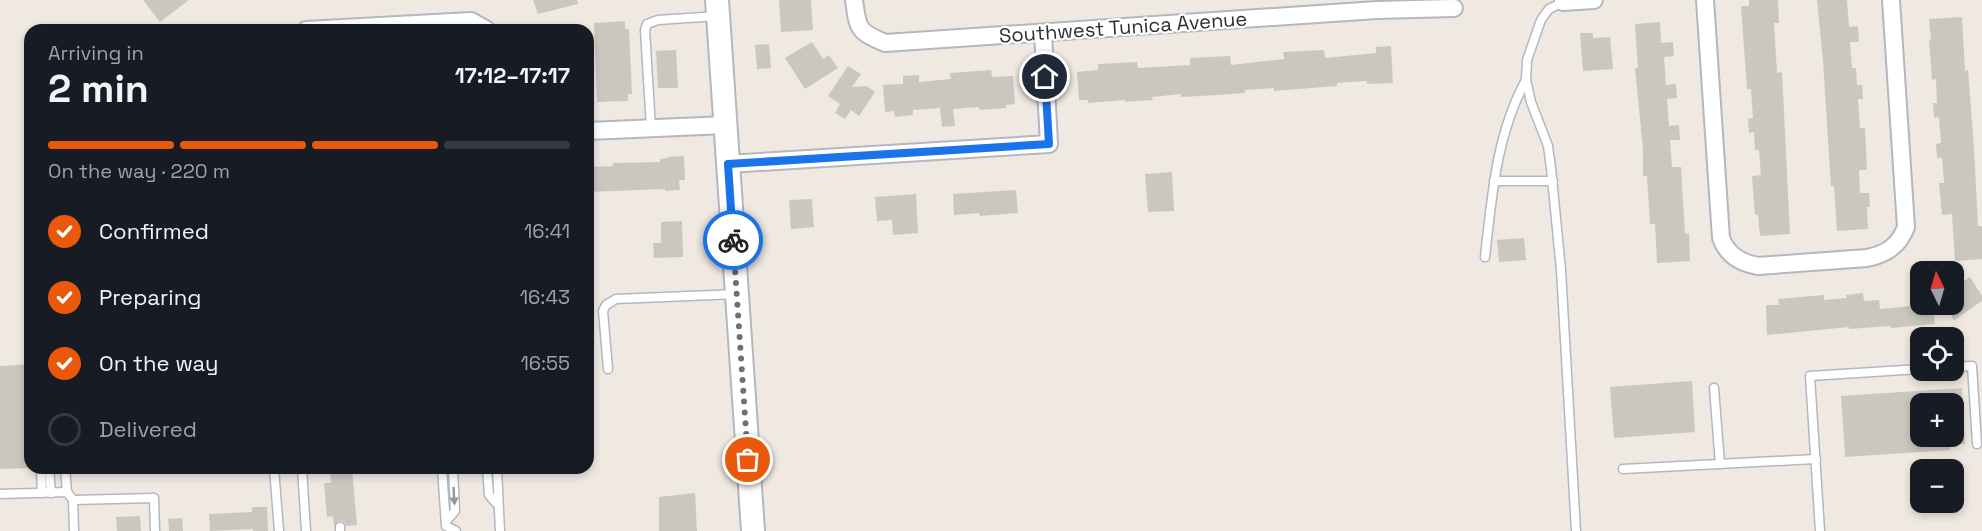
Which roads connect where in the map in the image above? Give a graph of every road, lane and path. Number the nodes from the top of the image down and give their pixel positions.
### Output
1 (854, 0) edge
2 (1594, 0) edge
3 (1705, 0) edge
4 (1891, 0) edge
5 (1563, 2) joint
6 (1377, 5) edge
7 (718, 8) edge
8 (1454, 8) dead end
9 (416, 24) edge
10 (476, 24) edge
11 (1042, 33) junction
12 (1526, 80) junction
13 (726, 125) junction
14 (651, 128) junction
15 (594, 131) edge
16 (728, 164) junction
17 (1494, 181) junction
18 (1552, 181) junction
19 (1485, 256) dead end
20 (737, 294) junction
21 (1964, 366) edge
22 (608, 369) dead end
23 (1910, 370) edge
24 (1714, 388) dead end
25 (1977, 444) dead end
26 (1816, 459) junction
27 (1720, 464) junction
28 (1623, 469) dead end
29 (42, 474) edge
30 (49, 474) edge
31 (66, 474) edge
32 (274, 474) edge
33 (302, 474) edge
34 (442, 474) edge
35 (453, 474) edge
36 (488, 474) edge
37 (496, 474) edge
38 (67, 492) junction
39 (47, 493) junction
40 (0, 494) edge
41 (73, 500) junction
42 (498, 505) junction
43 (446, 520) junction
44 (74, 531) edge
45 (154, 531) edge
46 (279, 531) edge
47 (306, 531) edge
48 (456, 531) edge
49 (500, 531) edge
50 (753, 531) edge
51 (1576, 531) edge
52 (1820, 531) edge

1 - 11 street, Southwest Tunica Avenue
2 - 5 street
3 - 4 street
5 - 12 lane
6 - 8 street, Southwest Tunica Avenue
6 - 11 street, Southwest Tunica Avenue
7 - 13 street
7 - 14 lane
9 - 10 street
11 - 16 street
12 - 17 lane
12 - 18 lane
13 - 14 street
13 - 16 street
14 - 15 street
16 - 20 street
17 - 18 lane
17 - 19 lane
18 - 51 lane
20 - 22 lane
20 - 50 street
21 - 25 lane
23 - 26 lane
24 - 27 lane
26 - 27 lane
26 - 52 lane
27 - 28 lane
29 - 39 lane
30 - 39 lane
31 - 38 lane
32 - 46 lane
33 - 47 lane
34 - 43 lane
35 -> 43 lane
36 - 42 lane
37 - 42 lane
38 - 39 lane
38 - 41 lane
39 - 40 lane
41 - 44 lane
41 - 45 lane
42 - 49 lane
43 - 48 lane

